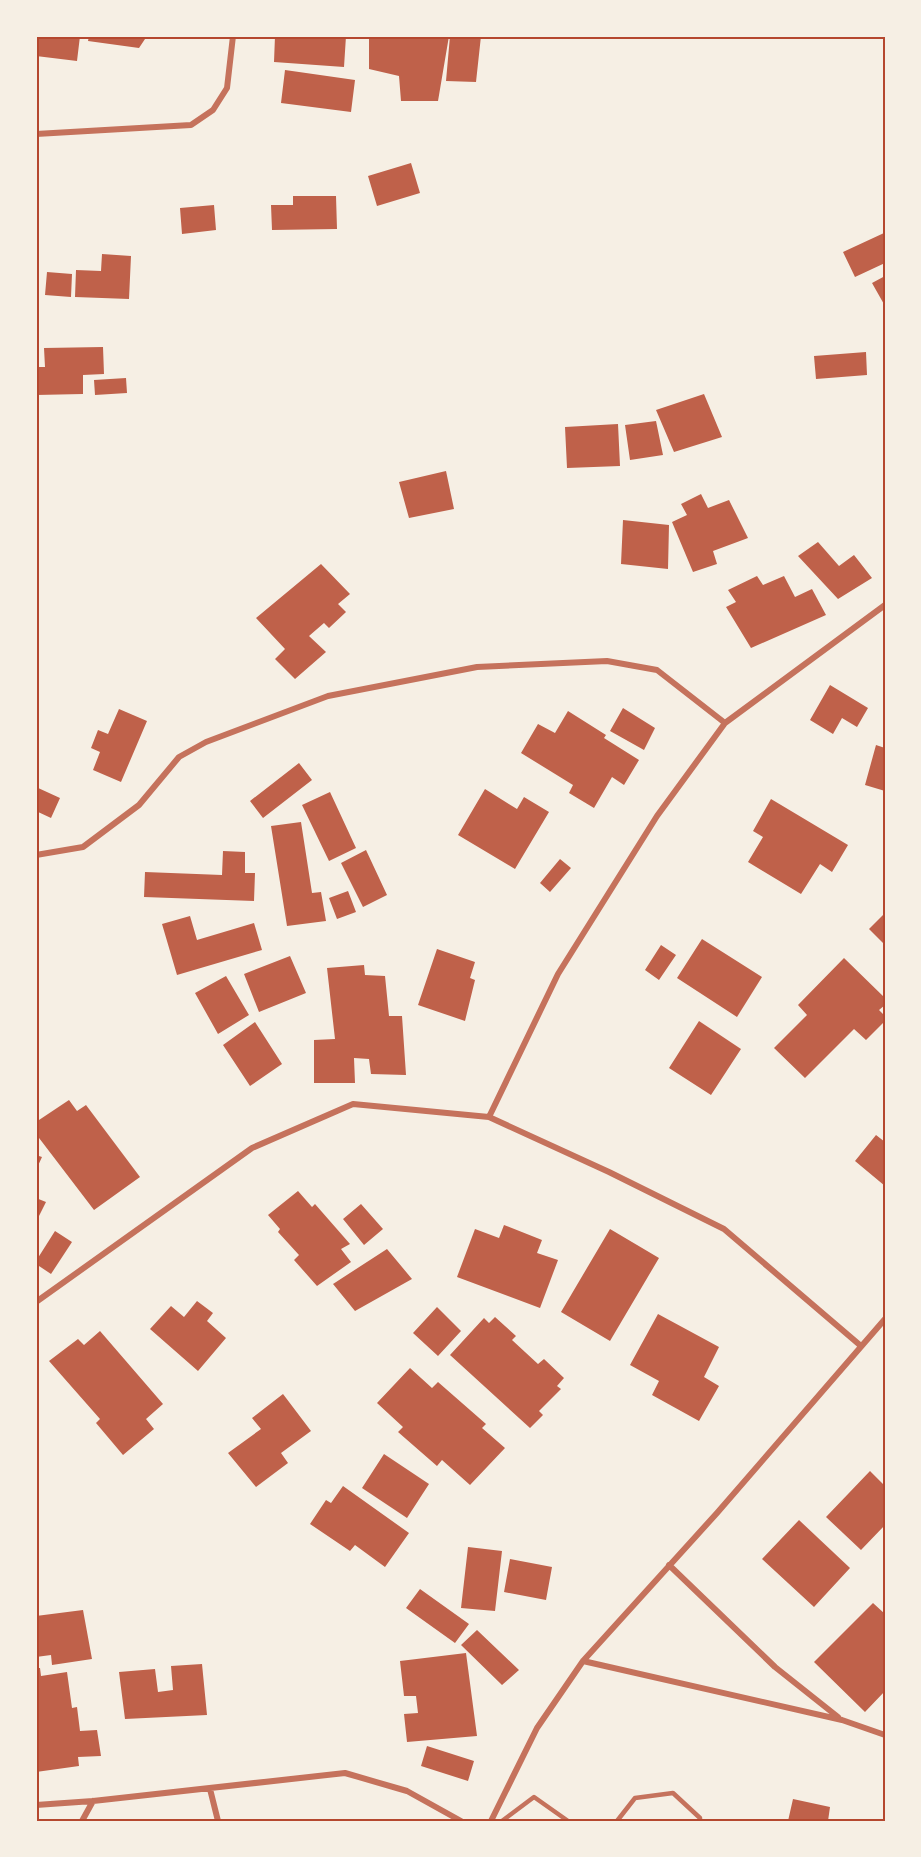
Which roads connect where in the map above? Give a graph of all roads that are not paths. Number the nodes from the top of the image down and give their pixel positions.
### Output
1 (233, 36) edge
2 (36, 134) edge
3 (885, 604) edge
4 (725, 723) junction
5 (36, 855) edge
6 (489, 1117) junction
7 (36, 1302) edge
8 (885, 1319) edge
9 (861, 1346) junction
10 (669, 1565) junction
11 (583, 1661) junction
12 (842, 1720) junction
13 (885, 1735) edge
14 (210, 1789) junction
15 (93, 1801) junction
16 (36, 1805) edge
17 (81, 1821) edge
18 (218, 1821) edge
19 (461, 1821) edge
20 (491, 1821) edge
21 (502, 1821) edge
22 (568, 1821) edge
23 (617, 1821) edge
24 (700, 1821) edge

1 - 2 street
3 - 4 street
4 - 5 street
4 - 6 street
6 - 7 street
6 - 9 street
8 - 9 street
9 - 10 street
10 - 11 street
10 - 12 street
11 - 12 street
11 - 20 street
12 - 13 street
14 - 15 street
14 - 18 street
14 - 19 street
15 - 16 street
15 - 17 street
21 - 22 lane
23 - 24 lane

